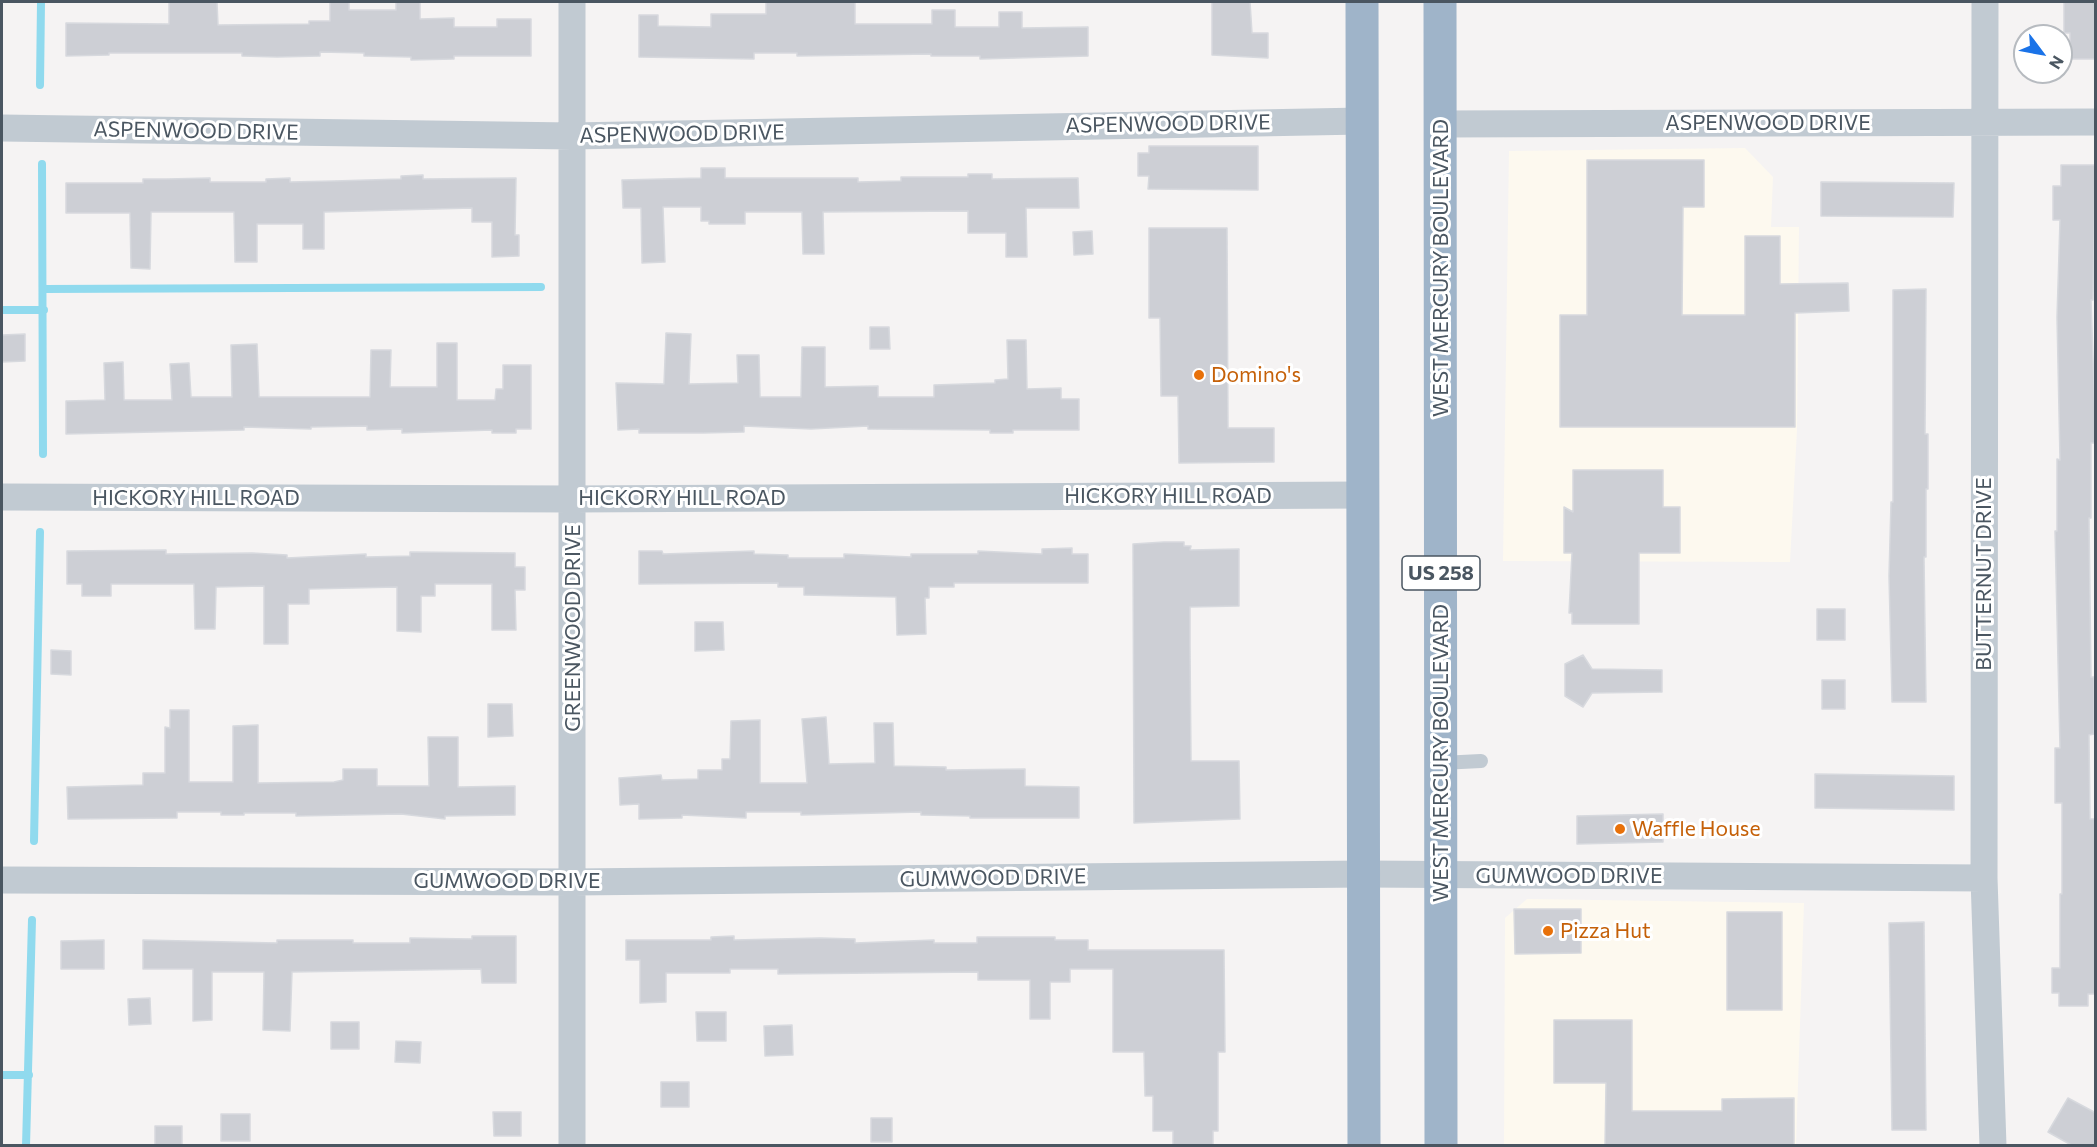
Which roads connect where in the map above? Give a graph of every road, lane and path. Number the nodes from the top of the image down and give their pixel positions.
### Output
1 (572, 2) edge
2 (1362, 2) edge
3 (1440, 2) edge
4 (1985, 2) edge
5 (1362, 121) junction
6 (2096, 122) edge
7 (1985, 123) junction
8 (1440, 124) junction
9 (2, 128) edge
10 (572, 136) junction
11 (1363, 495) junction
12 (2, 497) edge
13 (573, 499) junction
14 (1481, 761) dead end
15 (1441, 763) junction
16 (1363, 874) junction
17 (1441, 876) junction
18 (1984, 878) junction
19 (2, 880) edge
20 (574, 882) junction
21 (572, 1146) edge
22 (1364, 1146) edge
23 (1441, 1146) edge
24 (1993, 1146) edge

1 - 10 street, GREENWOOD DRIVE
2 - 5 highway
3 - 8 highway, WEST MERCURY BOULEVARD / US 258
4 - 7 street, BUTTERNUT DRIVE
5 - 10 street, ASPENWOOD DRIVE
5 - 11 highway
6 - 7 street, ASPENWOOD DRIVE
7 - 8 street, ASPENWOOD DRIVE
7 - 18 street, BUTTERNUT DRIVE
8 - 15 highway, WEST MERCURY BOULEVARD / US 258
9 - 10 street, ASPENWOOD DRIVE
10 - 13 street, GREENWOOD DRIVE
11 - 13 street, HICKORY HILL ROAD
11 - 16 highway
12 - 13 street, HICKORY HILL ROAD
13 - 20 street, GREENWOOD DRIVE
14 - 15 lane
15 - 17 highway, WEST MERCURY BOULEVARD / US 258
16 - 17 street, GUMWOOD DRIVE
16 - 20 street, GUMWOOD DRIVE
16 - 22 highway
17 - 18 street, GUMWOOD DRIVE
17 - 23 highway, WEST MERCURY BOULEVARD / US 258
18 - 24 street, BUTTERNUT DRIVE
19 - 20 street, GUMWOOD DRIVE
20 - 21 street, GREENWOOD DRIVE

